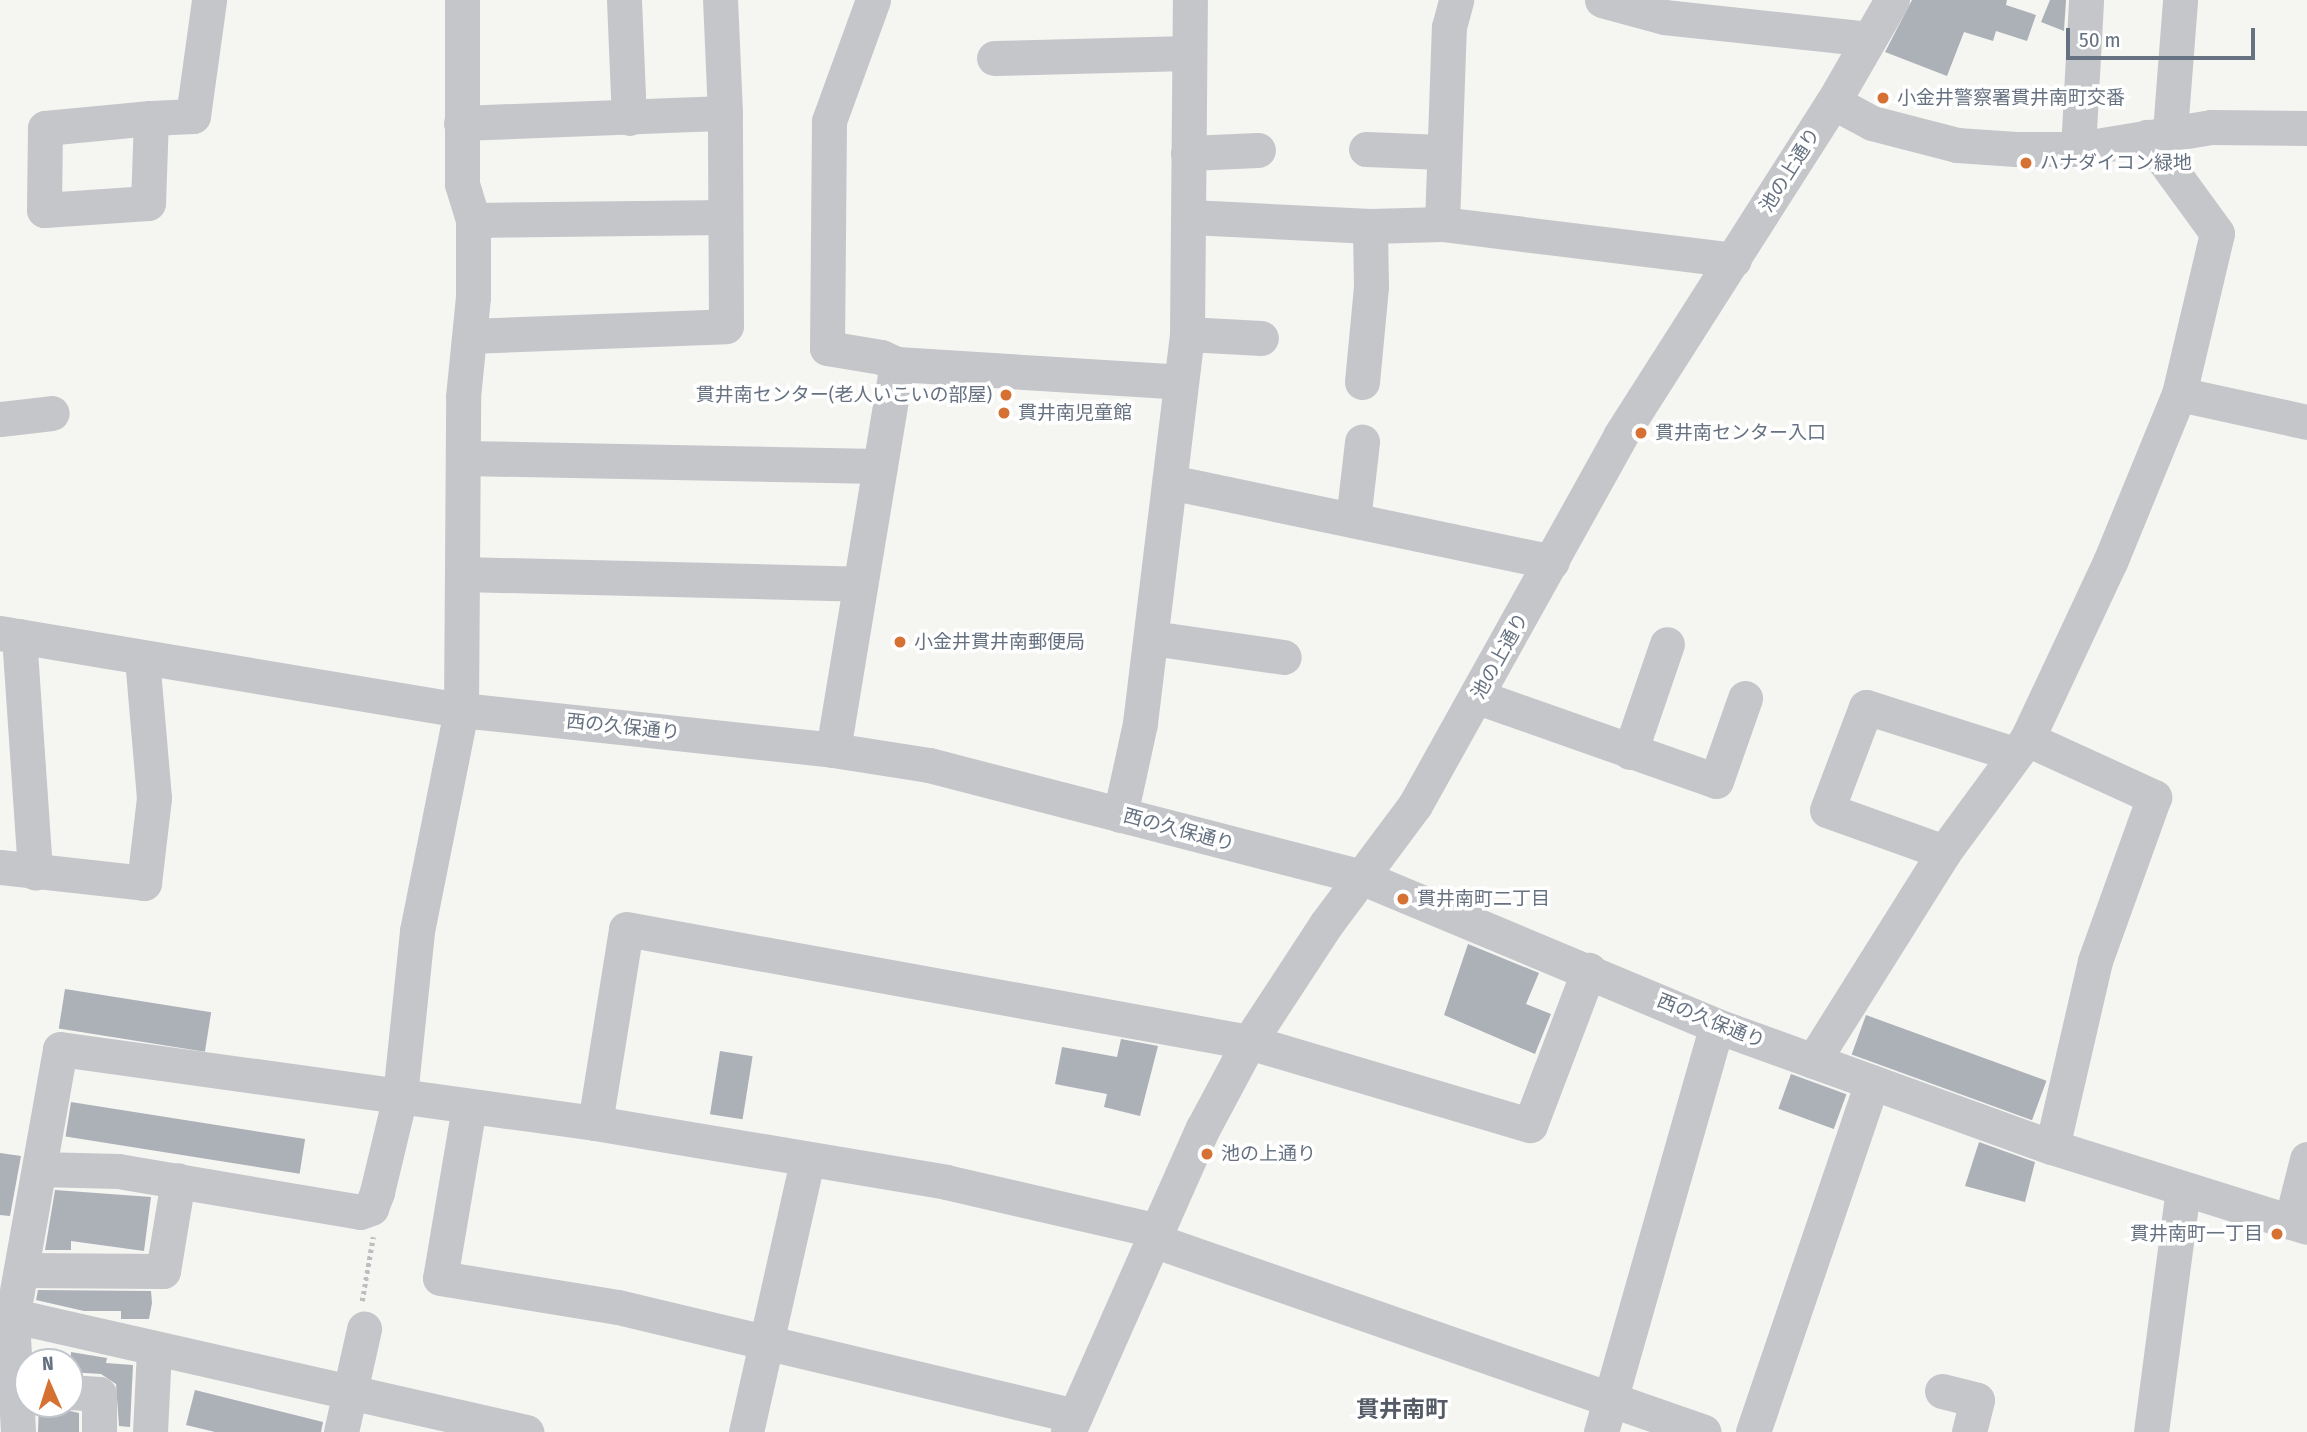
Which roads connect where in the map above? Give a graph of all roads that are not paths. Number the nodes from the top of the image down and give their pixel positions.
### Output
1 (209, 0) edge
2 (462, 0) edge
3 (624, 0) edge
4 (720, 0) edge
5 (873, 0) edge
6 (1190, 0) edge
7 (1456, 0) edge
8 (1602, 0) edge
9 (1892, 0) edge
10 (2086, 0) edge
11 (2180, 0) edge
12 (1869, 39) junction
13 (1188, 54) junction
14 (994, 58) dead end
15 (1833, 102) junction
16 (726, 113) junction
17 (150, 118) dead end
18 (629, 118) junction
19 (461, 123) junction
20 (2307, 128) edge
21 (2159, 134) junction
22 (1366, 149) dead end
23 (2078, 149) junction
24 (1258, 150) dead end
25 (1442, 152) junction
26 (1188, 153) junction
27 (725, 217) junction
28 (1191, 217) junction
29 (473, 220) junction
30 (1442, 224) junction
31 (1370, 226) junction
32 (1734, 260) junction
33 (1187, 334) junction
34 (470, 336) junction
35 (1261, 338) dead end
36 (897, 365) junction
37 (1180, 382) junction
38 (1362, 383) dead end
39 (2179, 394) junction
40 (52, 413) dead end
41 (0, 419) edge
42 (2307, 422) edge
43 (1362, 442) dead end
44 (464, 458) junction
45 (880, 466) junction
46 (1170, 482) junction
47 (1353, 520) junction
48 (1552, 562) junction
49 (462, 574) junction
50 (860, 584) junction
51 (9, 634) edge
52 (1152, 638) junction
53 (1667, 644) dead end
54 (1284, 657) dead end
55 (142, 658) junction
56 (1478, 697) junction
57 (1745, 698) dead end
58 (461, 710) junction
59 (2020, 747) junction
60 (833, 750) junction
61 (1630, 752) junction
62 (1120, 815) junction
63 (1944, 852) junction
64 (0, 867) edge
65 (35, 872) junction
66 (1361, 877) junction
67 (1589, 970) junction
68 (1717, 1026) junction
69 (1249, 1042) junction
70 (1813, 1061) junction
71 (1872, 1083) junction
72 (400, 1096) junction
73 (469, 1107) junction
74 (595, 1123) junction
75 (2052, 1147) junction
76 (2307, 1159) edge
77 (807, 1162) junction
78 (39, 1169) junction
79 (178, 1180) junction
80 (2183, 1189) junction
81 (2299, 1224) edge
82 (1155, 1236) junction
83 (21, 1270) junction
84 (6, 1318) edge
85 (364, 1329) road end
86 (764, 1345) junction
87 (154, 1349) junction
88 (14, 1353) edge
89 (1942, 1391) dead end
90 (84, 1393) edge
91 (351, 1393) junction
92 (1608, 1398) junction
93 (1072, 1424) edge
94 (99, 1432) edge
95 (150, 1432) edge
96 (341, 1432) edge
97 (526, 1432) edge
98 (746, 1432) edge
99 (1601, 1432) edge
100 (1704, 1432) edge
101 (1753, 1432) edge
102 (1969, 1432) edge
103 (2151, 1432) edge

1 - 17 street
2 - 19 street
3 - 18 street
4 - 16 street
5 - 36 street
6 - 13 street
7 - 25 street
8 - 12 street
9 - 12 street, 池の上通り
10 - 23 street
11 - 21 street
12 - 15 street, 池の上通り
13 - 14 street
13 - 26 street
15 - 23 street
15 - 32 street, 池の上通り
16 - 18 street
16 - 27 street
18 - 19 street
19 - 29 street
20 - 21 street
21 - 23 street
21 - 39 street
22 - 25 street
24 - 26 street
25 - 30 street
26 - 28 street
27 - 29 street
27 - 34 street
28 - 31 street
28 - 33 street
29 - 34 street
30 - 31 street
30 - 32 street
31 - 38 street
32 - 48 street, 池の上通り
33 - 35 street
33 - 37 street
34 - 44 street
36 - 37 street
36 - 45 street
37 - 46 street
39 - 42 street
39 - 59 street
40 - 41 street
43 - 47 street
44 - 45 street
44 - 49 street
45 - 50 street
46 - 47 street
46 - 52 street
47 - 48 street
48 - 56 street, 池の上通り
49 - 50 street
49 - 58 street
50 - 60 street
51 - 55 street, 西の久保通り
51 - 65 street
52 - 54 street
52 - 62 street
53 - 61 street
55 - 58 street, 西の久保通り
55 - 65 street
56 - 61 street
56 - 66 street, 池の上通り
57 - 61 street
58 - 60 street, 西の久保通り
58 - 72 street
59 - 63 street
59 - 63 street
59 - 75 street
60 - 62 street, 西の久保通り
62 - 66 street, 西の久保通り
63 - 70 street
64 - 65 street
66 - 67 street, 西の久保通り
66 - 69 street, 池の上通り
67 - 68 street, 西の久保通り
67 - 69 street
68 - 70 street, 西の久保通り
68 - 92 street
69 - 74 street
69 - 82 street, 池の上通り
70 - 71 street, 西の久保通り
71 - 75 street, 西の久保通り
71 - 101 street
72 - 73 street
72 - 78 street
72 - 79 street
73 - 74 street
73 - 86 street
74 - 77 street
75 - 80 street, 西の久保通り
76 - 81 street
77 - 82 street
77 - 86 street
78 - 79 street
78 - 83 street
79 - 83 street
80 - 81 street, 西の久保通り
80 - 103 street
82 - 92 street
82 - 93 street, 池の上通り
83 - 84 street
84 - 87 street
84 - 88 street
85 - 91 street
86 - 93 street
86 - 98 street
87 - 91 street
87 - 95 street
89 - 102 street
90 - 94 street
91 - 96 street
91 - 97 street
92 - 99 street
92 - 100 street

